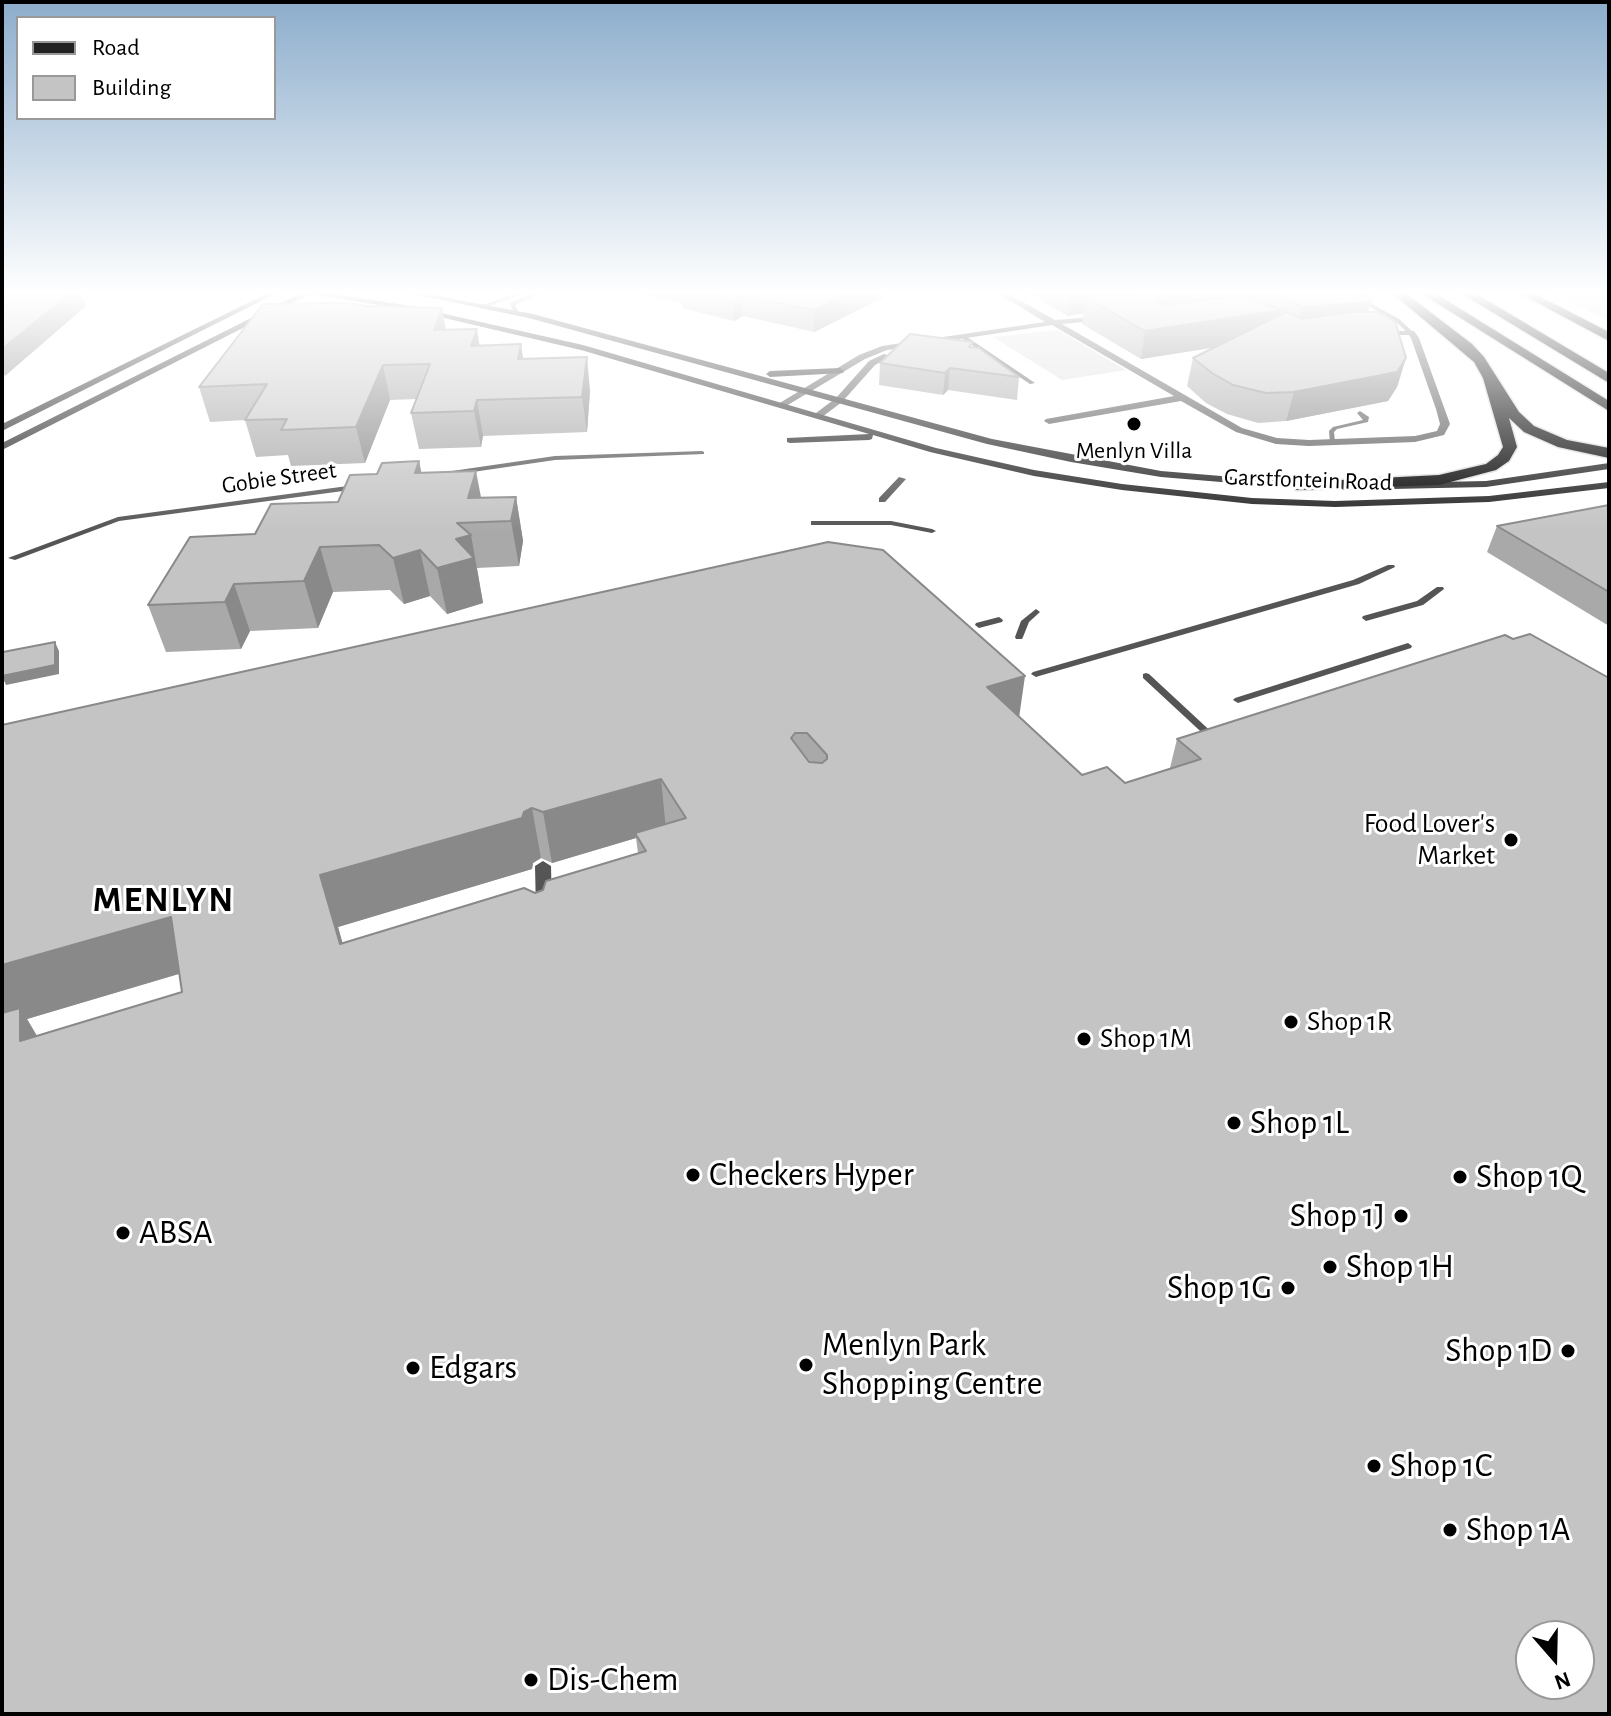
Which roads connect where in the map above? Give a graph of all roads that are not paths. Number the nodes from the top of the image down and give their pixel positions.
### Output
1 (114, 372) edge
2 (149, 372) edge
3 (669, 372) edge
4 (737, 372) edge
5 (805, 372) edge
6 (838, 372) edge
7 (864, 372) edge
8 (1016, 372) edge
9 (1136, 372) edge
10 (1428, 372) edge
11 (1486, 372) edge
12 (1553, 372) edge
13 (744, 374) junction
14 (1490, 377) junction
15 (1032, 383) dead end
16 (806, 390) junction
17 (1181, 398) junction
18 (839, 400) junction
19 (783, 404) junction
20 (1609, 407) edge
21 (1360, 413) dead end
22 (819, 415) junction
23 (1049, 421) dead end
24 (2, 428) edge
25 (891, 438) junction
26 (790, 440) dead end
27 (1332, 442) junction
28 (2, 447) edge
29 (702, 453) dead end
30 (1608, 459) edge
31 (436, 475) edge
32 (902, 479) dead end
33 (1609, 485) edge
34 (361, 486) edge
35 (1302, 487) junction
36 (882, 500) dead end
37 (814, 523) dead end
38 (932, 531) dead end
39 (12, 558) dead end
40 (1391, 567) dead end
41 (1440, 589) dead end
42 (1036, 612) dead end
43 (1366, 618) dead end
44 (999, 620) dead end
45 (979, 625) dead end
46 (1019, 637) dead end
47 (1408, 646) dead end
48 (1036, 674) dead end
49 (1146, 676) dead end
50 (1238, 700) dead end
51 (1218, 744) edge
52 (543, 866) dead end
53 (544, 922) edge

1 - 24 main road
2 - 28 main road
3 - 19 main road, Garstfontein Road
4 - 13 main road, Garstfontein Road
5 - 13 main road
6 - 16 street
7 - 18 street
8 - 15 lane
9 - 17 street
10 - 27 street
11 - 14 highway
12 - 20 highway
13 - 16 main road, Garstfontein Road
14 - 30 highway
14 - 35 highway
16 - 18 main road, Garstfontein Road
16 - 19 street
17 - 23 street
17 - 27 street
18 - 22 street
18 - 35 main road, Garstfontein Road
19 - 22 main road, Garstfontein Road
21 - 27 lane
22 - 25 main road, Garstfontein Road
25 - 26 main road
25 - 33 main road, Garstfontein Road
29 - 31 lane
30 - 35 main road, Garstfontein Road
32 - 36 lane
34 - 39 lane, Gobie Street
37 - 38 lane
40 - 48 lane
41 - 43 lane
42 - 46 lane
44 - 45 lane
47 - 50 lane
49 - 51 lane
52 - 53 street

